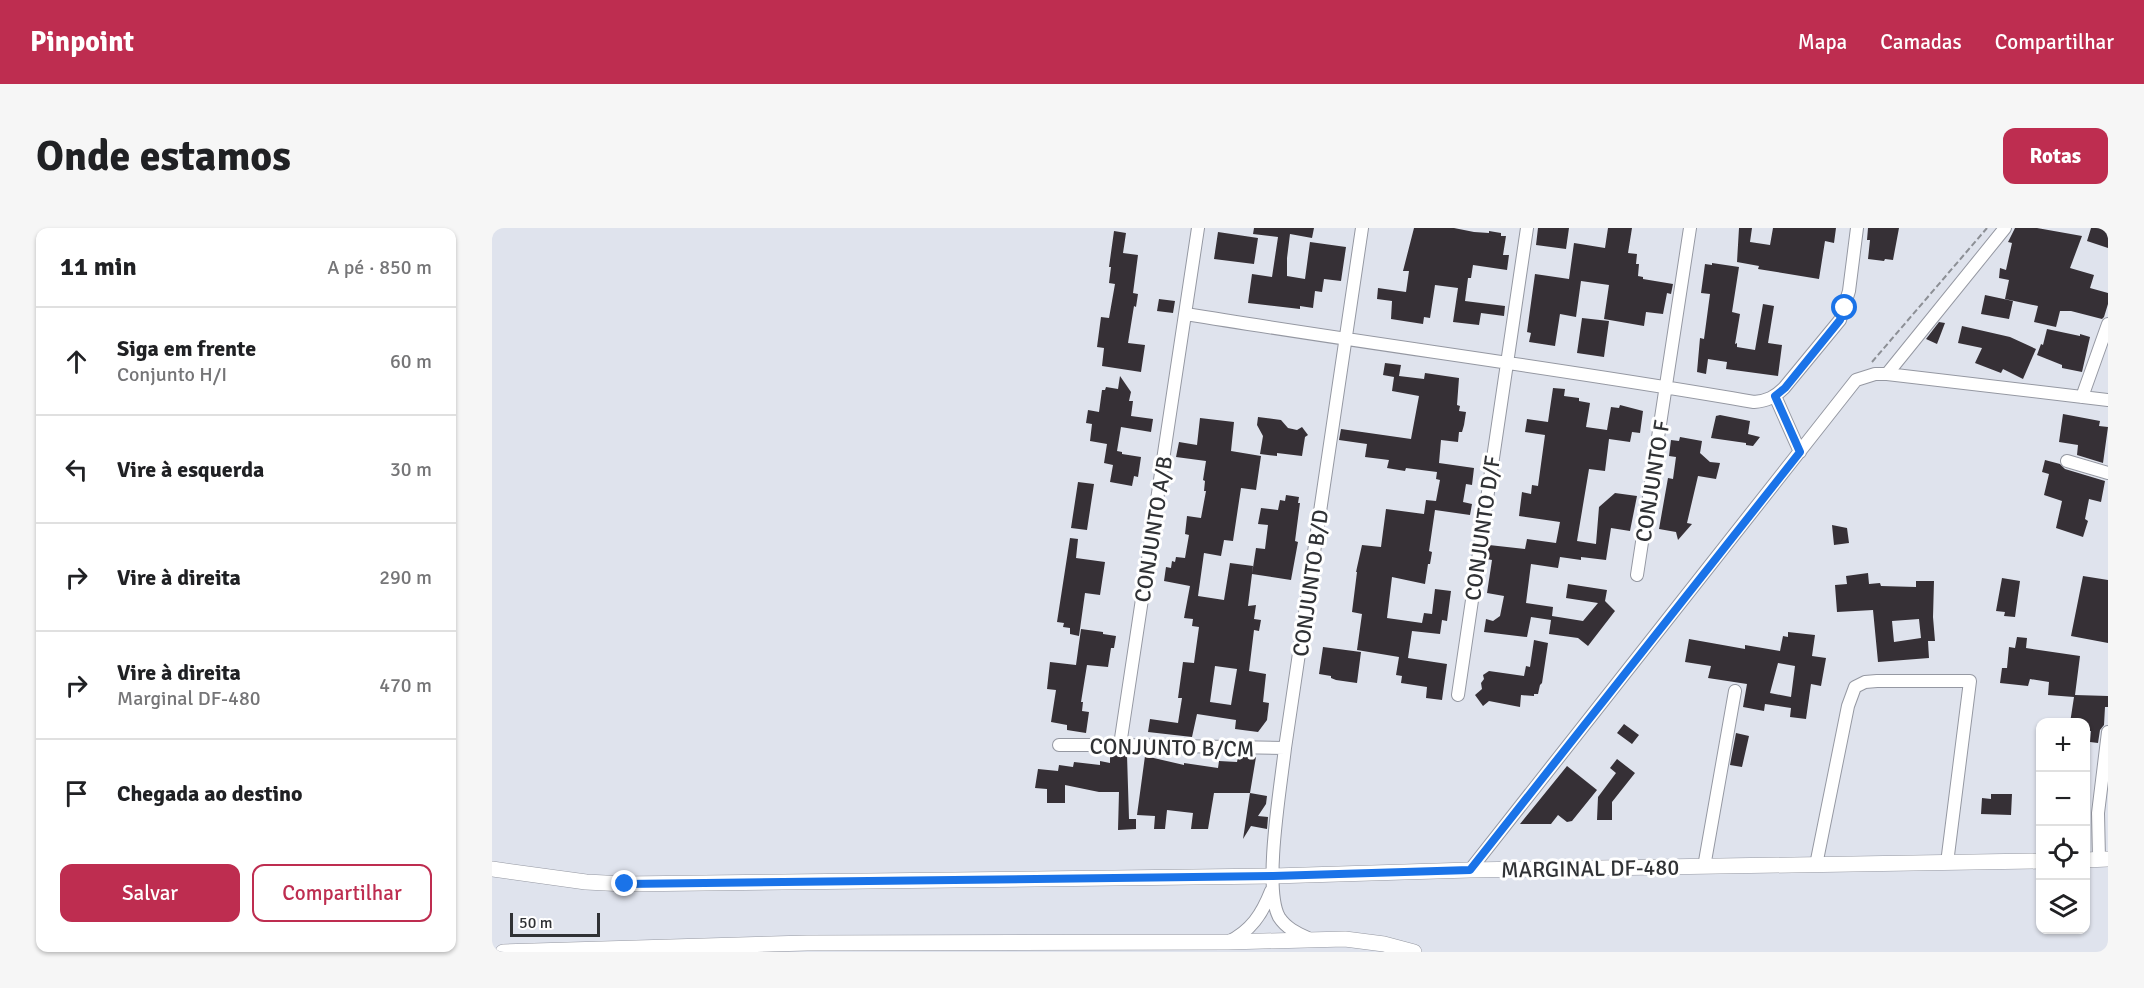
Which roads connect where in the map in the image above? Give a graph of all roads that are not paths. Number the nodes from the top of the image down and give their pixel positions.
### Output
1 (1198, 228) edge
2 (1362, 228) edge
3 (1527, 228) edge
4 (1690, 228) edge
5 (1857, 228) edge
6 (2005, 228) edge
7 (1186, 314) junction
8 (2108, 324) edge
9 (1345, 340) junction
10 (1507, 362) junction
11 (1887, 374) junction
12 (1666, 387) junction
13 (1775, 396) junction
14 (2082, 397) junction
15 (2108, 400) edge
16 (1800, 452) junction
17 (2067, 461) dead end
18 (2108, 473) edge
19 (1637, 575) dead end
20 (1735, 691) dead end
21 (1458, 695) dead end
22 (2108, 732) edge
23 (1120, 745) junction
24 (1059, 746) dead end
25 (1286, 748) junction
26 (2097, 859) edge
27 (2036, 861) edge
28 (1947, 863) junction
29 (1816, 866) junction
30 (1704, 867) junction
31 (492, 869) edge
32 (1470, 870) junction
33 (1272, 883) junction
34 (1312, 940) junction
35 (1228, 942) junction
36 (912, 943) junction
37 (807, 944) junction
38 (503, 952) edge
39 (830, 952) edge
40 (887, 952) edge
41 (1414, 952) edge

1 - 7 street, CONJUNTO A/B
2 - 9 street, CONJUNTO B/D
3 - 10 street, CONJUNTO D/F
4 - 12 street, CONJUNTO F
5 - 13 street
6 - 11 street
7 - 9 street
7 - 23 street, CONJUNTO A/B
8 - 14 street
9 - 10 street
9 - 25 street, CONJUNTO B/D
10 - 12 street
10 - 21 street, CONJUNTO D/F
11 - 14 street
11 - 16 street
12 - 13 street
12 - 19 street, CONJUNTO F
13 - 16 street
14 - 15 street
16 - 32 street
17 - 18 street
20 - 30 street
22 - 26 street
23 - 24 street, CONJUNTO B/CM
23 - 25 street, CONJUNTO B/CM
25 - 33 street, CONJUNTO B/D
27 - 28 street, MARGINAL DF-480
28 - 29 street, MARGINAL DF-480
28 - 29 street
29 - 30 street, MARGINAL DF-480
30 - 32 street, MARGINAL DF-480
31 - 33 street, MARGINAL DF-480
32 - 33 street, MARGINAL DF-480
33 - 34 street
33 - 35 street
34 - 35 street
34 - 41 street
35 - 36 street
36 - 37 street
36 - 40 street
37 - 38 street
37 - 39 street

